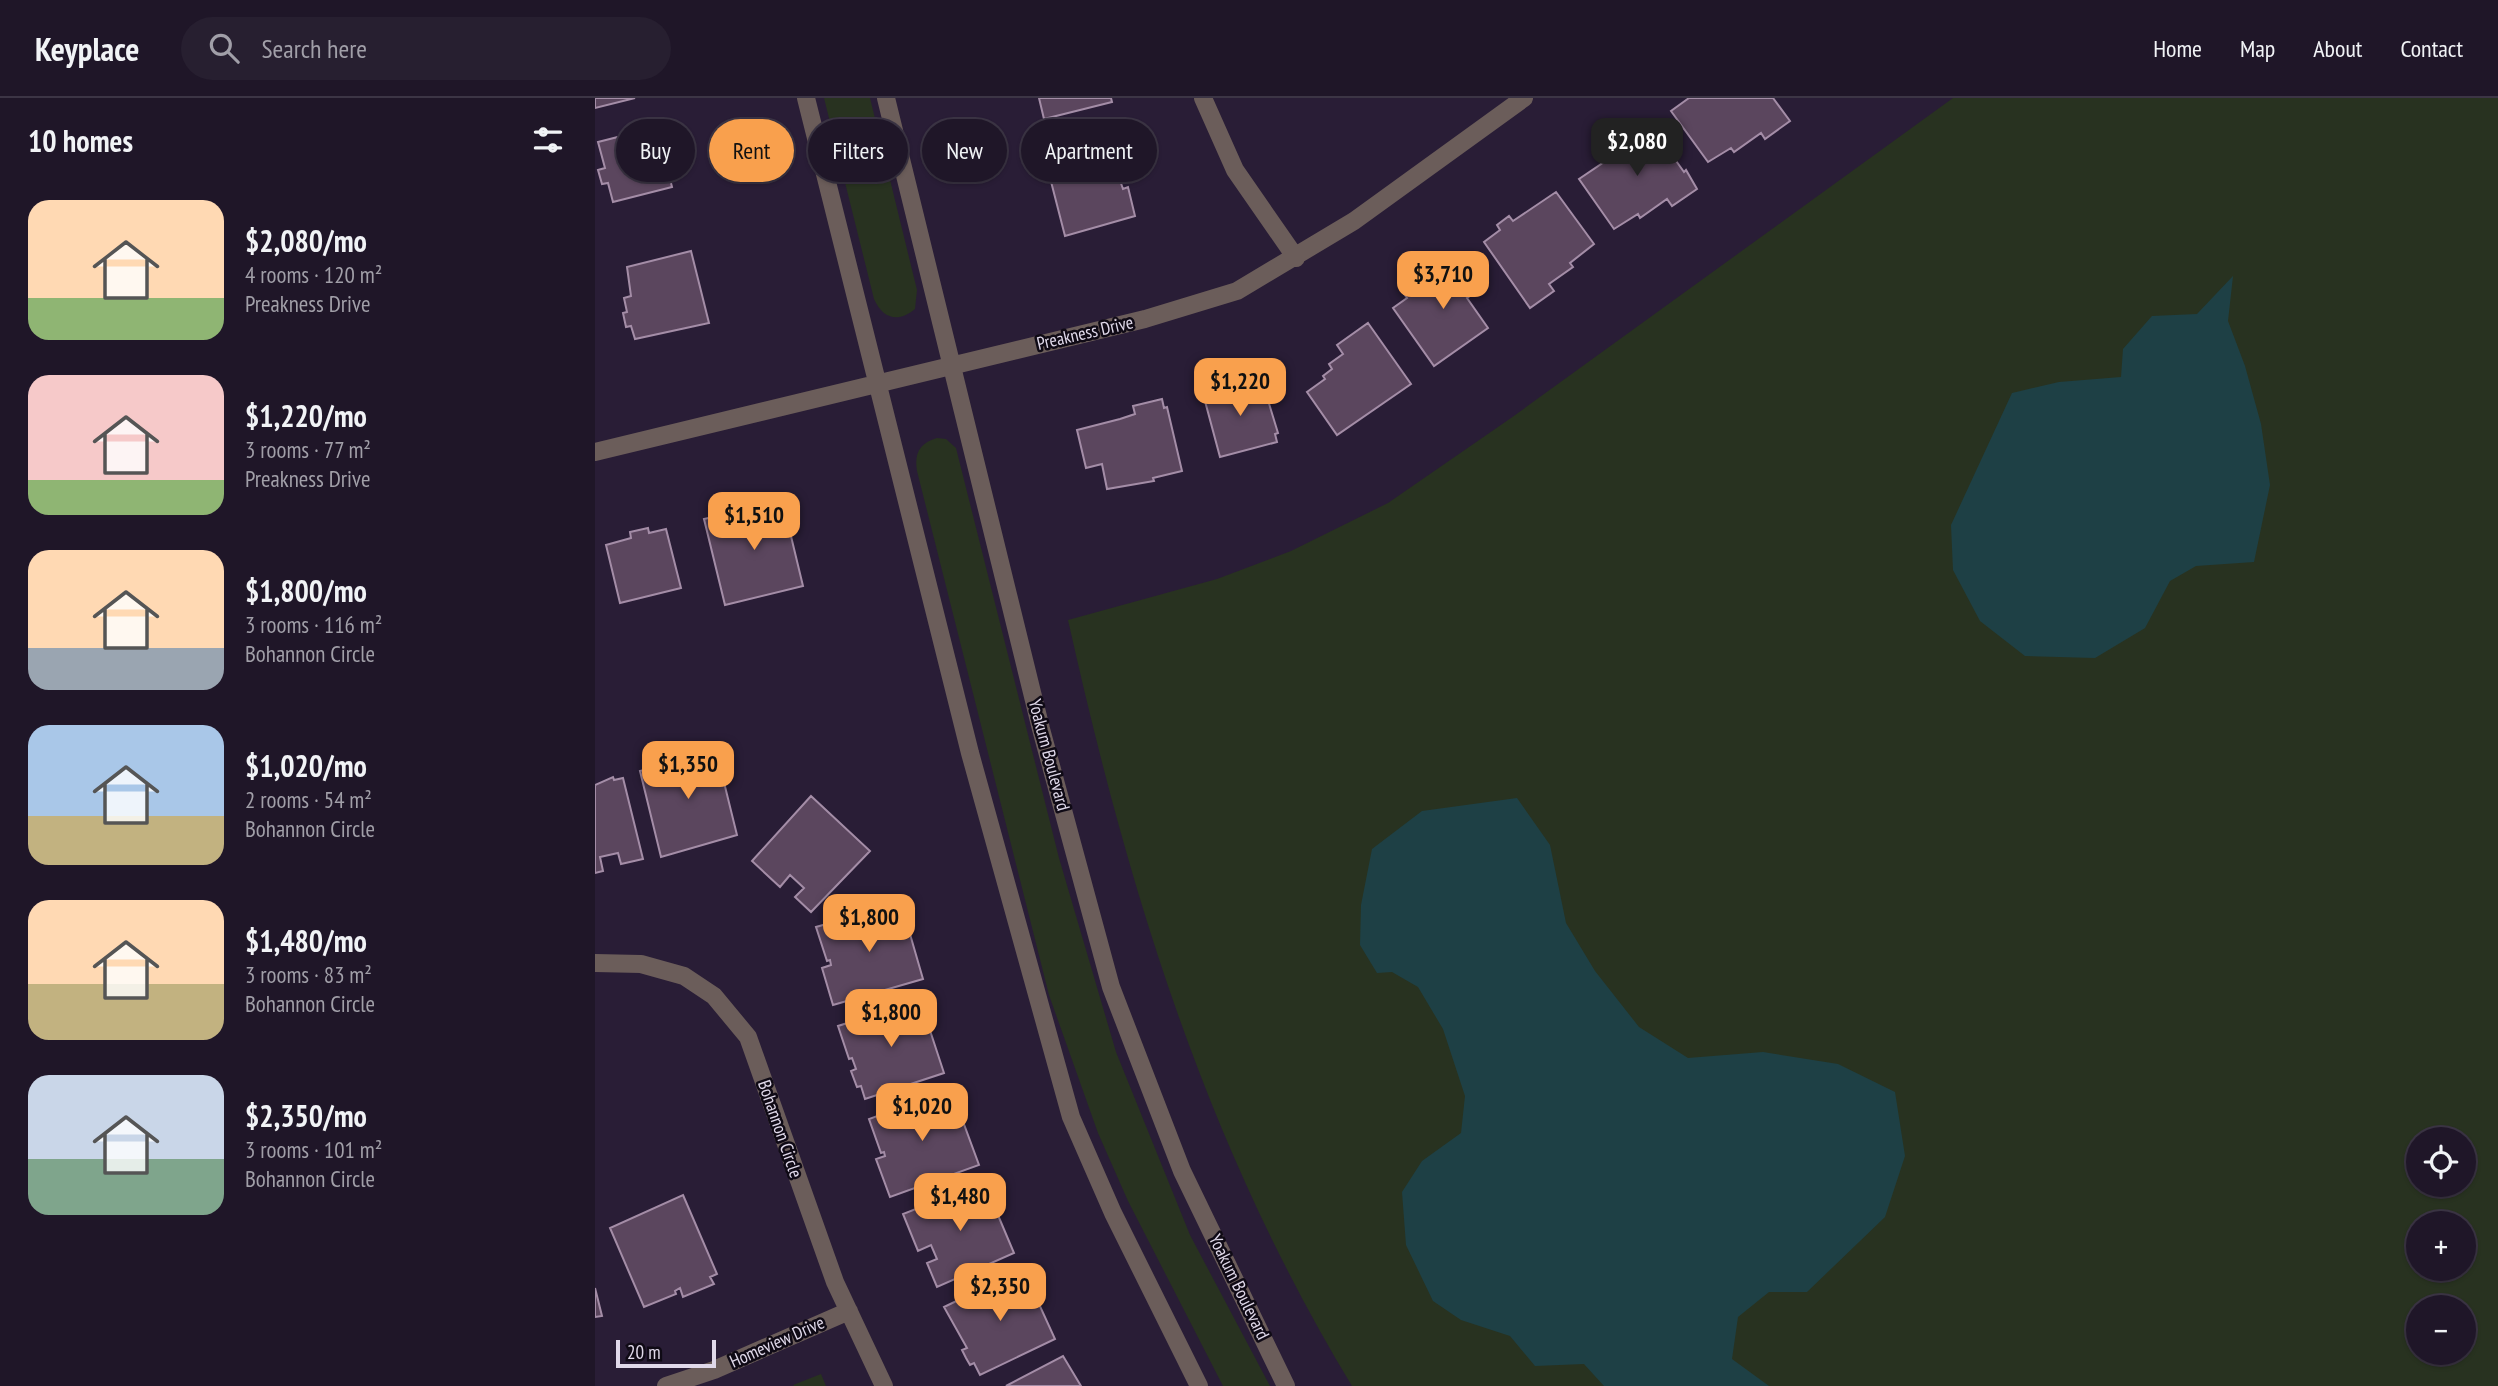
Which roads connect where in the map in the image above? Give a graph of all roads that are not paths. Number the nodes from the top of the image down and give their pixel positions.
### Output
1 (806, 98) edge
2 (886, 98) edge
3 (1203, 98) edge
4 (1524, 98) edge
5 (1296, 257) junction
6 (952, 364) junction
7 (875, 384) junction
8 (595, 452) edge
9 (595, 963) edge
10 (849, 1311) junction
11 (666, 1386) edge
12 (884, 1386) edge
13 (1199, 1386) edge
14 (1286, 1386) edge

1 - 7 street
2 - 6 street, Yoakum Boulevard
3 - 5 street
4 - 5 street, Preakness Drive
5 - 6 street, Preakness Drive
6 - 7 street, Preakness Drive
6 - 14 street, Yoakum Boulevard
7 - 8 street, Preakness Drive
7 - 13 street
9 - 10 street, Bohannon Circle
10 - 11 street, Homeview Drive
10 - 12 street, Bohannon Circle

